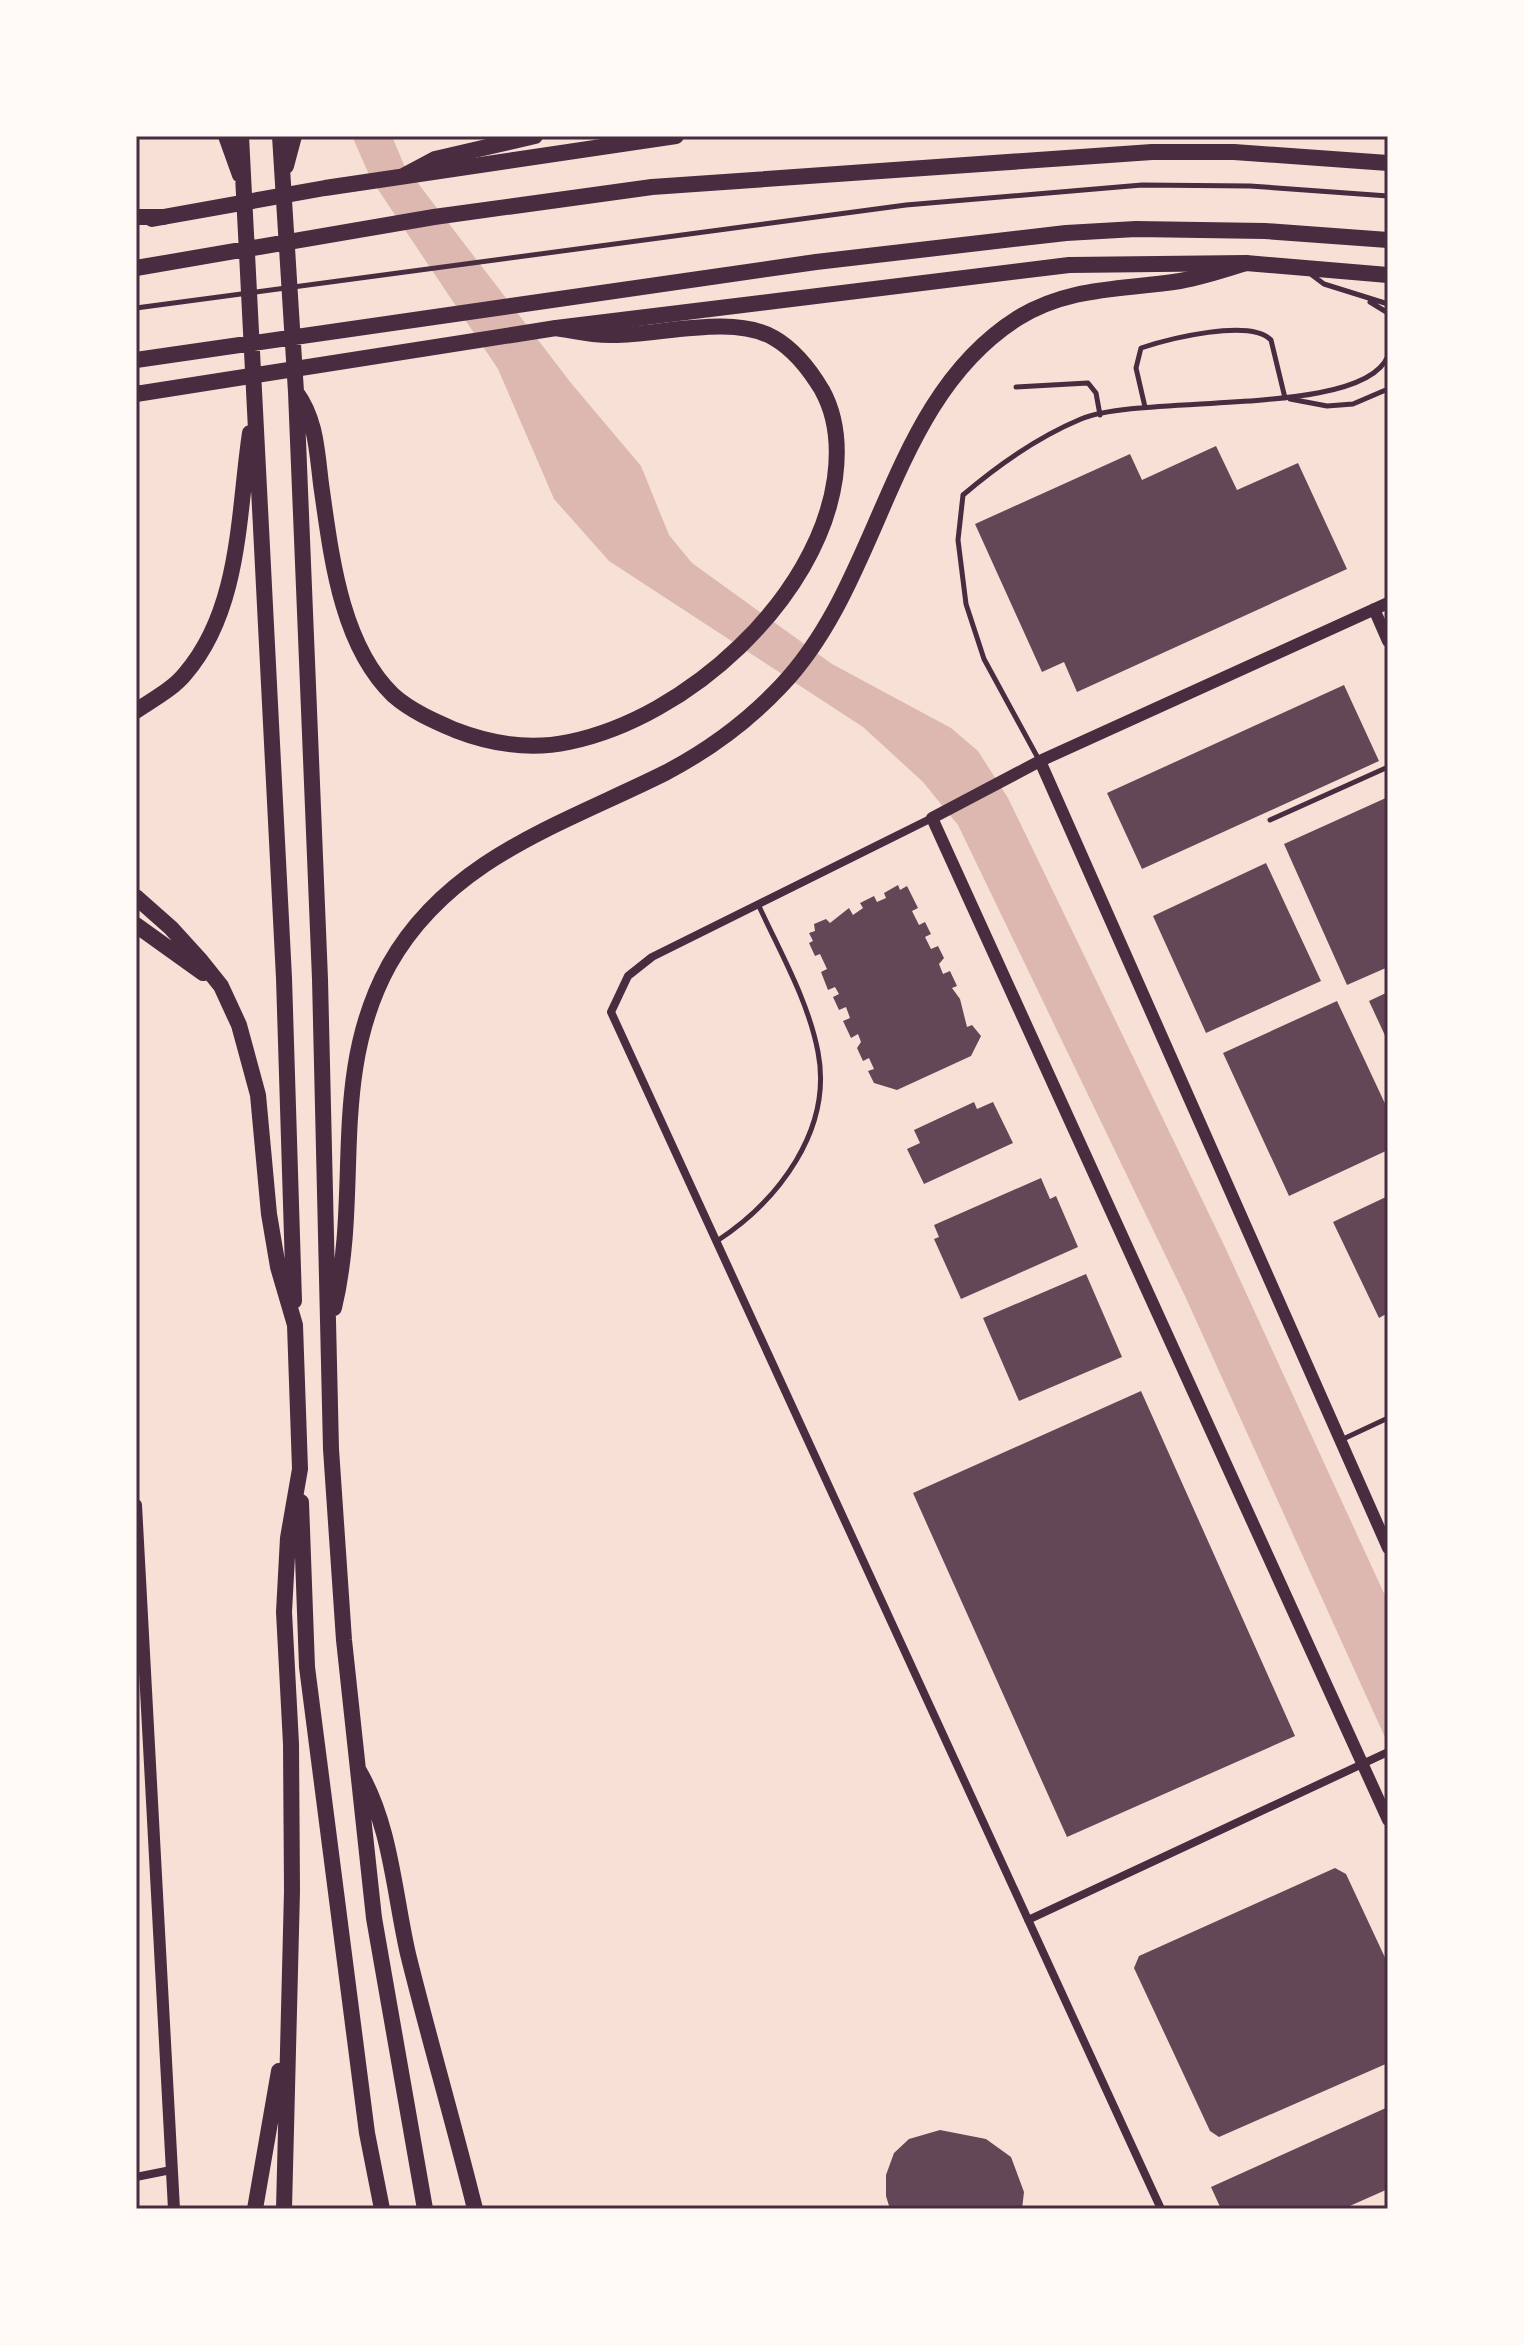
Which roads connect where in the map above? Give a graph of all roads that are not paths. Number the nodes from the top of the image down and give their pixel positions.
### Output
1 (226, 136) edge
2 (241, 136) edge
3 (280, 136) edge
4 (294, 136) edge
5 (535, 136) edge
6 (676, 136) edge
7 (1388, 163) edge
8 (283, 175) junction
9 (405, 175) junction
10 (245, 183) junction
11 (1388, 196) edge
12 (136, 219) edge
13 (1388, 240) edge
14 (1246, 263) junction
15 (1302, 267) junction
16 (136, 268) edge
17 (1388, 275) edge
18 (1355, 295) junction
19 (1388, 304) edge
20 (136, 308) edge
21 (1388, 313) edge
22 (556, 328) junction
23 (1388, 356) edge
24 (136, 360) edge
25 (1016, 387) dead end
26 (1388, 389) edge
27 (296, 392) junction
28 (137, 394) edge
29 (1285, 398) junction
30 (256, 400) junction
31 (1145, 407) junction
32 (1100, 415) junction
33 (1388, 603) edge
34 (1374, 609) junction
35 (1388, 641) edge
36 (136, 711) edge
37 (1040, 761) junction
38 (1388, 767) edge
39 (932, 818) junction
40 (1270, 820) dead end
41 (136, 897) edge
42 (758, 904) junction
43 (136, 925) edge
44 (221, 986) junction
45 (716, 1242) junction
46 (295, 1325) junction
47 (329, 1329) junction
48 (1388, 1418) edge
49 (1340, 1441) junction
50 (300, 1469) junction
51 (136, 1505) edge
52 (1388, 1548) edge
53 (1388, 1752) edge
54 (1362, 1764) junction
55 (355, 1765) junction
56 (1388, 1820) edge
57 (1028, 1920) junction
58 (287, 2031) junction
59 (171, 2170) junction
60 (136, 2177) edge
61 (174, 2209) edge
62 (255, 2209) edge
63 (284, 2209) edge
64 (382, 2209) edge
65 (425, 2209) edge
66 (475, 2209) edge
67 (1161, 2209) edge

1 - 10 main road
2 - 10 main road
3 - 8 main road
4 - 8 main road
5 - 9 main road
6 - 9 main road
7 - 16 main road
8 - 27 main road
9 - 12 main road
10 - 30 main road
11 - 20 lane
13 - 24 main road
14 - 15 main road
14 - 22 main road
14 - 47 main road
15 - 17 main road
15 - 18 lane
18 - 19 lane
18 - 21 lane
22 - 27 main road
22 - 28 main road
23 - 29 lane
25 - 32 lane
26 - 29 lane
27 - 47 main road
29 - 31 lane
29 - 31 lane
30 - 36 main road
30 - 46 main road
31 - 32 lane
32 - 37 lane
33 - 34 street
34 - 35 street
34 - 37 street
37 - 39 street
37 - 49 street
38 - 40 lane
39 - 42 street
39 - 54 street
41 - 44 main road
42 - 45 lane
42 - 45 street
43 - 44 main road
44 - 46 main road
45 - 57 street
46 - 50 main road
47 - 55 main road
48 - 49 lane
49 - 52 street
50 - 58 main road
50 - 64 main road
51 - 59 street
53 - 54 street
54 - 56 street
54 - 57 street
55 - 65 main road
55 - 66 main road
57 - 67 street
58 - 62 main road
58 - 63 main road
59 - 60 street
59 - 61 street

